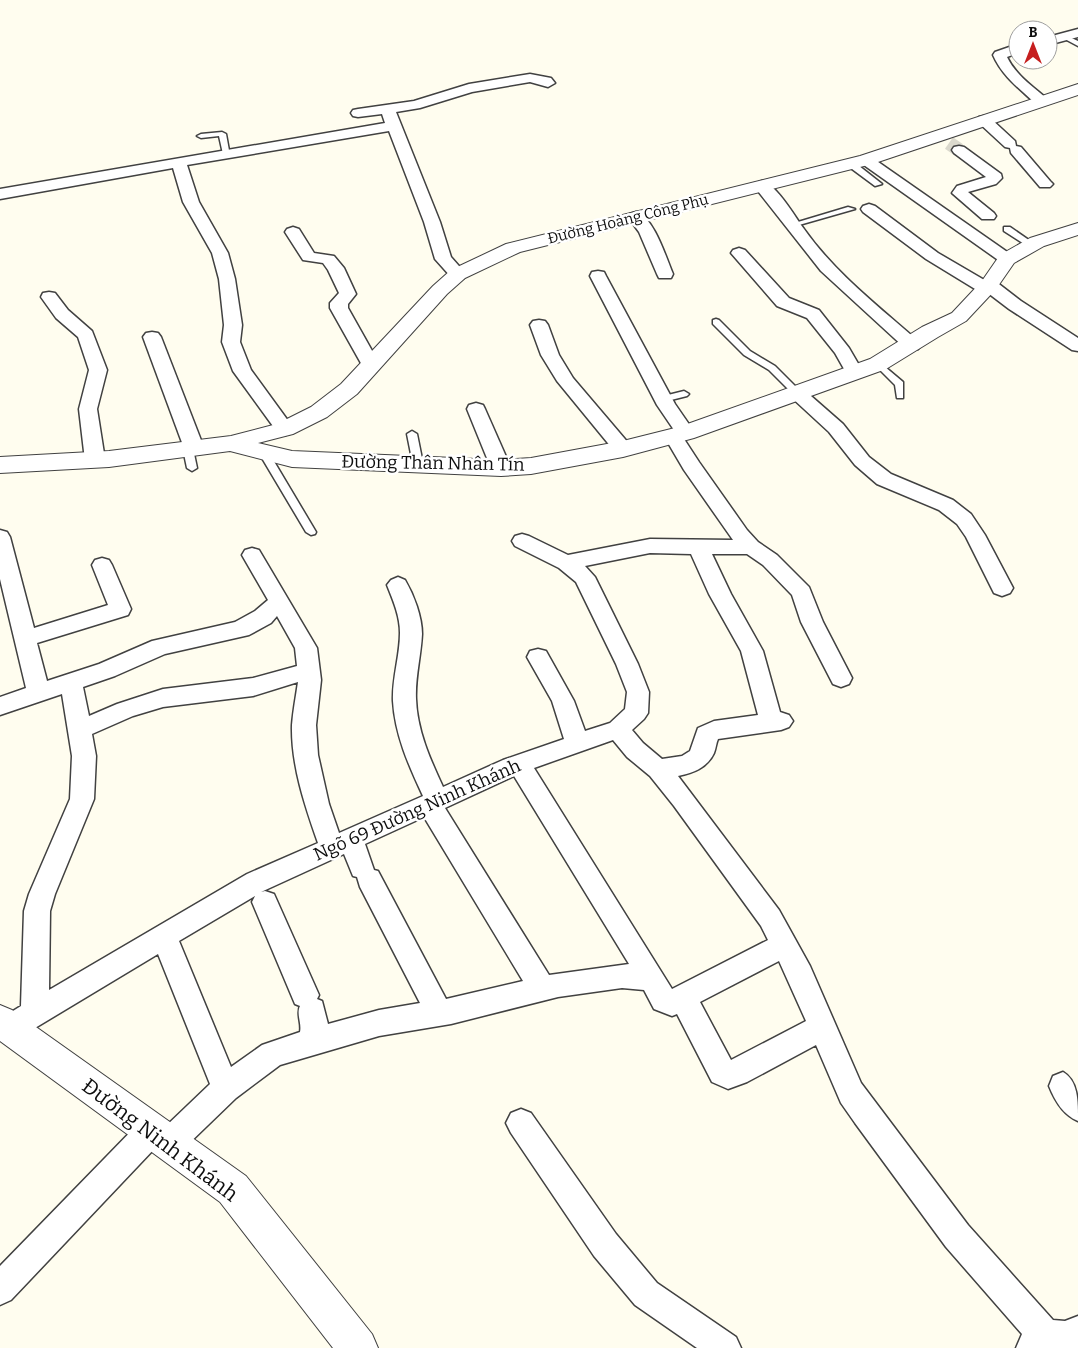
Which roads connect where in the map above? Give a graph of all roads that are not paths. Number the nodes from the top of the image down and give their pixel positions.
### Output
1 (1071, 35) edge
2 (1058, 38) edge
3 (1078, 44) edge
4 (1008, 52) edge
5 (1008, 69) edge
6 (1009, 70) edge
7 (548, 84) dead end
8 (1078, 89) edge
9 (1041, 101) junction
10 (388, 110) junction
11 (358, 113) dead end
12 (984, 120) junction
13 (393, 126) junction
14 (201, 136) dead end
15 (949, 143) junction
16 (227, 154) junction
17 (859, 162) junction
18 (180, 163) junction
19 (878, 184) dead end
20 (1045, 184) dead end
21 (762, 186) junction
22 (0, 194) edge
23 (851, 209) dead end
24 (869, 209) dead end
25 (988, 216) dead end
26 (636, 217) junction
27 (792, 225) junction
28 (1007, 228) dead end
29 (1078, 229) edge
30 (293, 232) dead end
31 (1032, 245) junction
32 (739, 253) dead end
33 (1007, 259) junction
34 (458, 274) junction
35 (665, 274) dead end
36 (598, 276) dead end
37 (988, 287) junction
38 (49, 297) dead end
39 (716, 322) dead end
40 (539, 325) dead end
41 (152, 337) dead end
42 (912, 345) junction
43 (1078, 346) edge
44 (878, 364) junction
45 (371, 365) junction
46 (854, 372) junction
47 (684, 394) dead end
48 (797, 394) junction
49 (900, 396) dead end
50 (663, 399) junction
51 (476, 409) dead end
52 (285, 429) junction
53 (412, 434) dead end
54 (680, 434) junction
55 (231, 442) junction
56 (623, 448) junction
57 (264, 453) junction
58 (192, 455) junction
59 (94, 460) junction
60 (418, 464) junction
61 (0, 465) edge
62 (501, 468) junction
63 (312, 532) dead end
64 (0, 537) edge
65 (522, 541) dead end
66 (698, 546) junction
67 (751, 547) junction
68 (252, 555) dead end
69 (566, 563) junction
70 (102, 566) dead end
71 (398, 584) dead end
72 (1002, 588) dead end
73 (279, 602) junction
74 (25, 638) junction
75 (538, 657) dead end
76 (308, 671) junction
77 (841, 678) dead end
78 (71, 682) junction
79 (39, 694) junction
80 (0, 706) edge
81 (79, 730) junction
82 (618, 730) junction
83 (577, 744) junction
84 (519, 764) junction
85 (658, 769) junction
86 (433, 802) junction
87 (341, 843) junction
88 (265, 902) dead end
89 (164, 937) junction
90 (785, 945) junction
91 (652, 978) junction
92 (543, 989) junction
93 (683, 997) junction
94 (439, 1013) junction
95 (15, 1021) edge
96 (822, 1027) junction
97 (311, 1042) junction
98 (226, 1088) junction
99 (521, 1124) dead end
100 (160, 1136) junction
101 (0, 1289) edge
102 (1078, 1332) edge
103 (1044, 1343) edge
104 (358, 1348) edge
105 (725, 1348) edge

1 - 2 street
1 - 3 lane
4 - 5 street
6 - 9 street
7 - 10 street
8 - 9 street, Đường Hoàng Công Phụ
9 - 12 street, Đường Hoàng Công Phụ
10 - 11 street
10 - 13 street
12 - 15 street, Đường Hoàng Công Phụ
12 - 20 street
13 - 16 street
13 - 34 street
14 - 16 lane
15 - 17 street, Đường Hoàng Công Phụ
15 - 25 street
16 - 18 street
17 - 19 lane
17 - 21 street, Đường Hoàng Công Phụ
17 - 33 street
18 - 22 street
18 - 52 street
21 - 26 street, Đường Hoàng Công Phụ
21 - 27 street
23 - 27 lane
24 - 37 street
26 - 34 street, Đường Hoàng Công Phụ
26 - 35 street
27 - 42 street
28 - 31 lane
29 - 31 street, Đường Thân Nhân Tín
30 - 45 street
31 - 33 street, Đường Thân Nhân Tín
32 - 46 street
33 - 37 street, Đường Thân Nhân Tín
34 - 45 street, Đường Hoàng Công Phụ
36 - 50 street
37 - 42 street, Đường Thân Nhân Tín
37 - 43 street
38 - 59 street
39 - 48 lane
40 - 56 street
41 - 58 street
42 - 44 street, Đường Thân Nhân Tín
44 - 46 street, Đường Thân Nhân Tín
44 - 49 lane
45 - 52 street, Đường Hoàng Công Phụ
46 - 48 street, Đường Thân Nhân Tín
47 - 50 lane
48 - 54 street, Đường Thân Nhân Tín
48 - 72 street
50 - 54 street
51 - 62 street
52 - 55 street, Đường Hoàng Công Phụ
53 - 60 lane
54 - 56 street, Đường Thân Nhân Tín
54 - 67 street
55 - 57 street, Đường Thân Nhân Tín
55 - 58 street, Đường Thân Nhân Tín
56 - 62 street, Đường Thân Nhân Tín
57 - 60 street, Đường Thân Nhân Tín
57 - 63 lane
58 - 59 street, Đường Thân Nhân Tín
59 - 61 street, Đường Thân Nhân Tín
60 - 62 street, Đường Thân Nhân Tín
64 - 74 street
65 - 69 street, Ngõ 69 Đường Ninh Khánh
66 - 67 street
66 - 69 street
66 - 85 street
67 - 77 street
68 - 73 street
69 - 82 street, Ngõ 69 Đường Ninh Khánh
70 - 74 street
71 - 86 street
73 - 76 street
73 - 78 street
74 - 79 street
75 - 83 street
76 - 81 street
76 - 87 street
78 - 79 street
78 - 81 street
79 - 80 street
81 - 95 street
82 - 83 street, Ngõ 69 Đường Ninh Khánh
82 - 85 street
83 - 84 street, Ngõ 69 Đường Ninh Khánh
84 - 86 street, Ngõ 69 Đường Ninh Khánh
84 - 91 street
85 - 90 street
86 - 87 street, Ngõ 69 Đường Ninh Khánh
86 - 92 street
87 - 89 street, Ngõ 69 Đường Ninh Khánh
87 - 94 street
88 - 97 street
89 - 95 street, Ngõ 69 Đường Ninh Khánh
89 - 98 street
90 - 93 street
90 - 96 street
91 - 92 street
91 - 93 street
92 - 94 street
93 - 96 street
94 - 97 street
95 - 100 street, Đường Ninh Khánh
96 - 103 street
97 - 98 street
98 - 100 street
99 - 105 street
100 - 101 street
100 - 104 street, Đường Ninh Khánh
102 - 103 street

